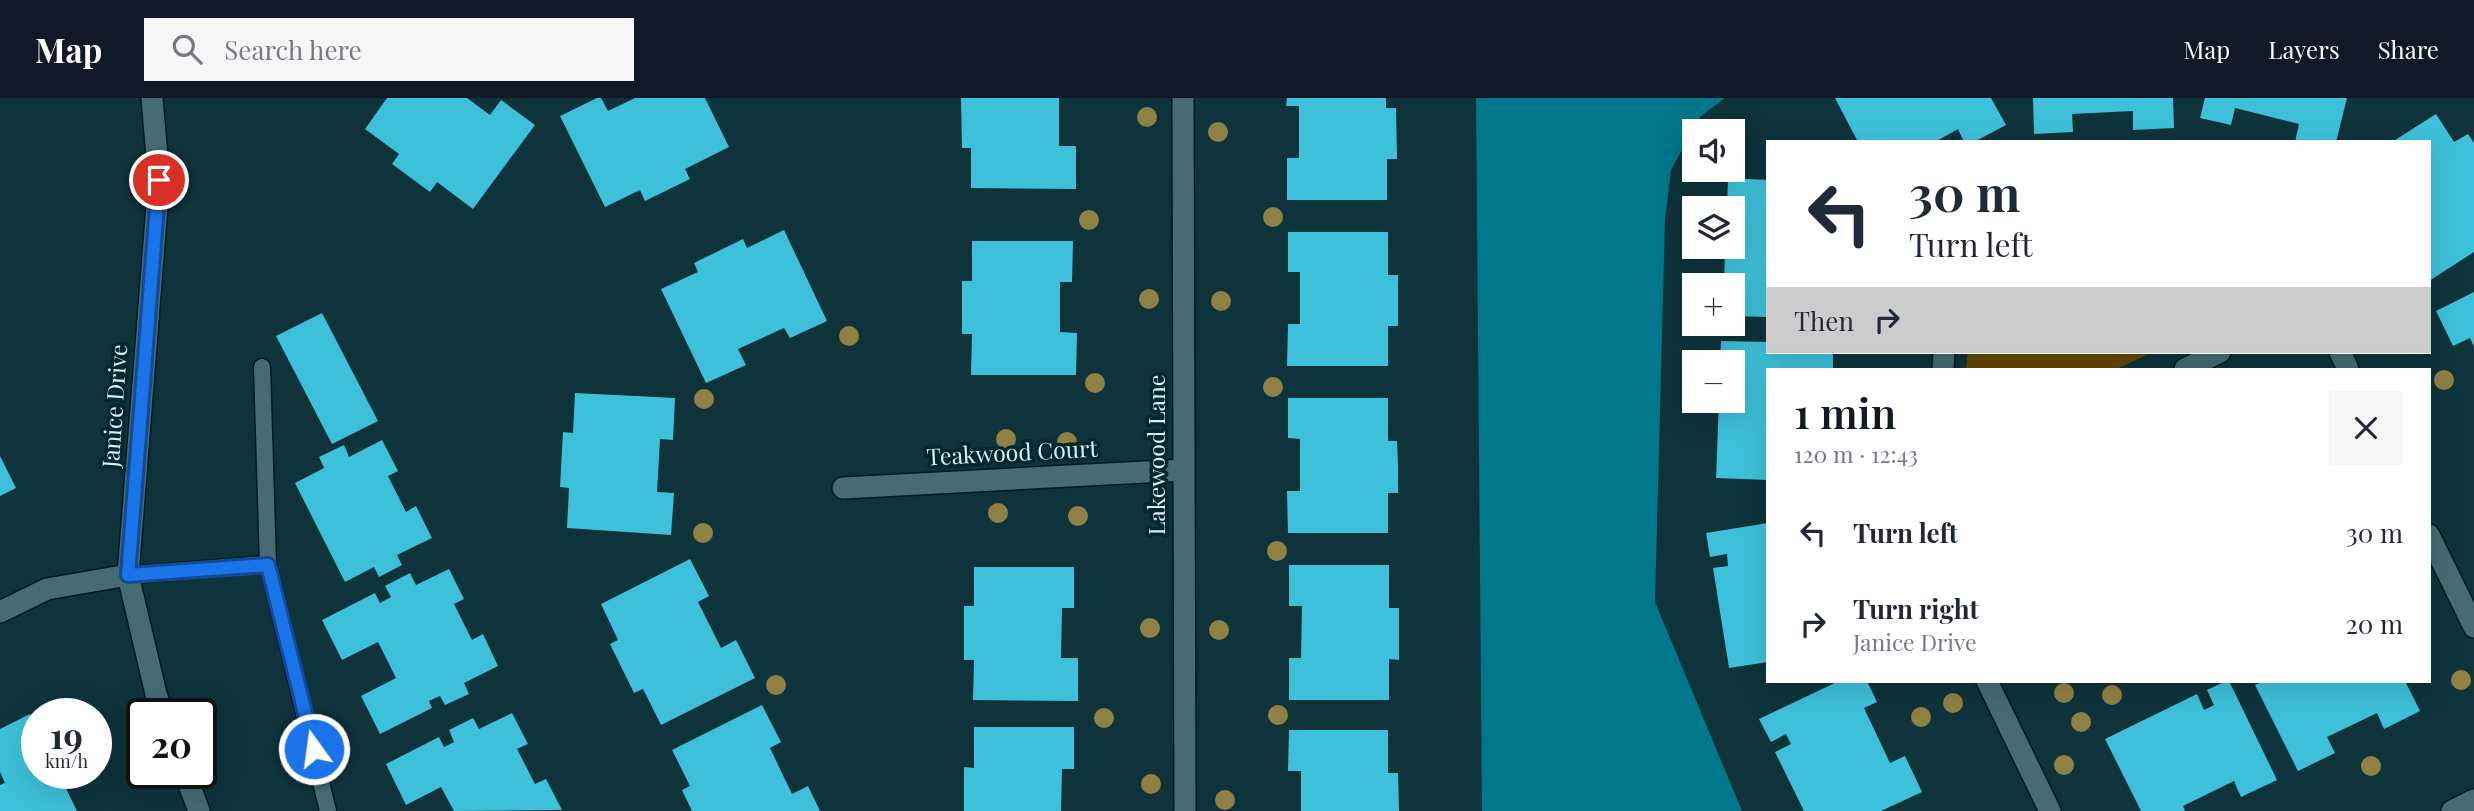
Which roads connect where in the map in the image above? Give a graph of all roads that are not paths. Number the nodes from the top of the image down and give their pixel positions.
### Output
1 (152, 98) edge
2 (1183, 98) edge
3 (2216, 354) edge
4 (261, 368) dead end
5 (2187, 368) edge
6 (1183, 470) junction
7 (843, 488) dead end
8 (2431, 539) edge
9 (268, 565) junction
10 (128, 575) junction
11 (0, 612) edge
12 (2474, 627) edge
13 (1988, 683) edge
14 (157, 698) edge
15 (191, 789) edge
16 (2474, 800) edge
17 (199, 811) edge
18 (328, 811) edge
19 (1185, 811) edge
20 (2050, 811) edge
21 (2452, 811) edge

1 - 10 street, Janice Drive
2 - 6 street, Lakewood Lane
3 - 5 street
4 - 9 lane
6 - 7 street, Teakwood Court
6 - 19 street, Lakewood Lane
8 - 12 street
9 - 10 lane
9 - 18 lane
10 - 11 street
10 - 14 street, Janice Drive
13 - 20 street
15 - 17 street
16 - 21 street

